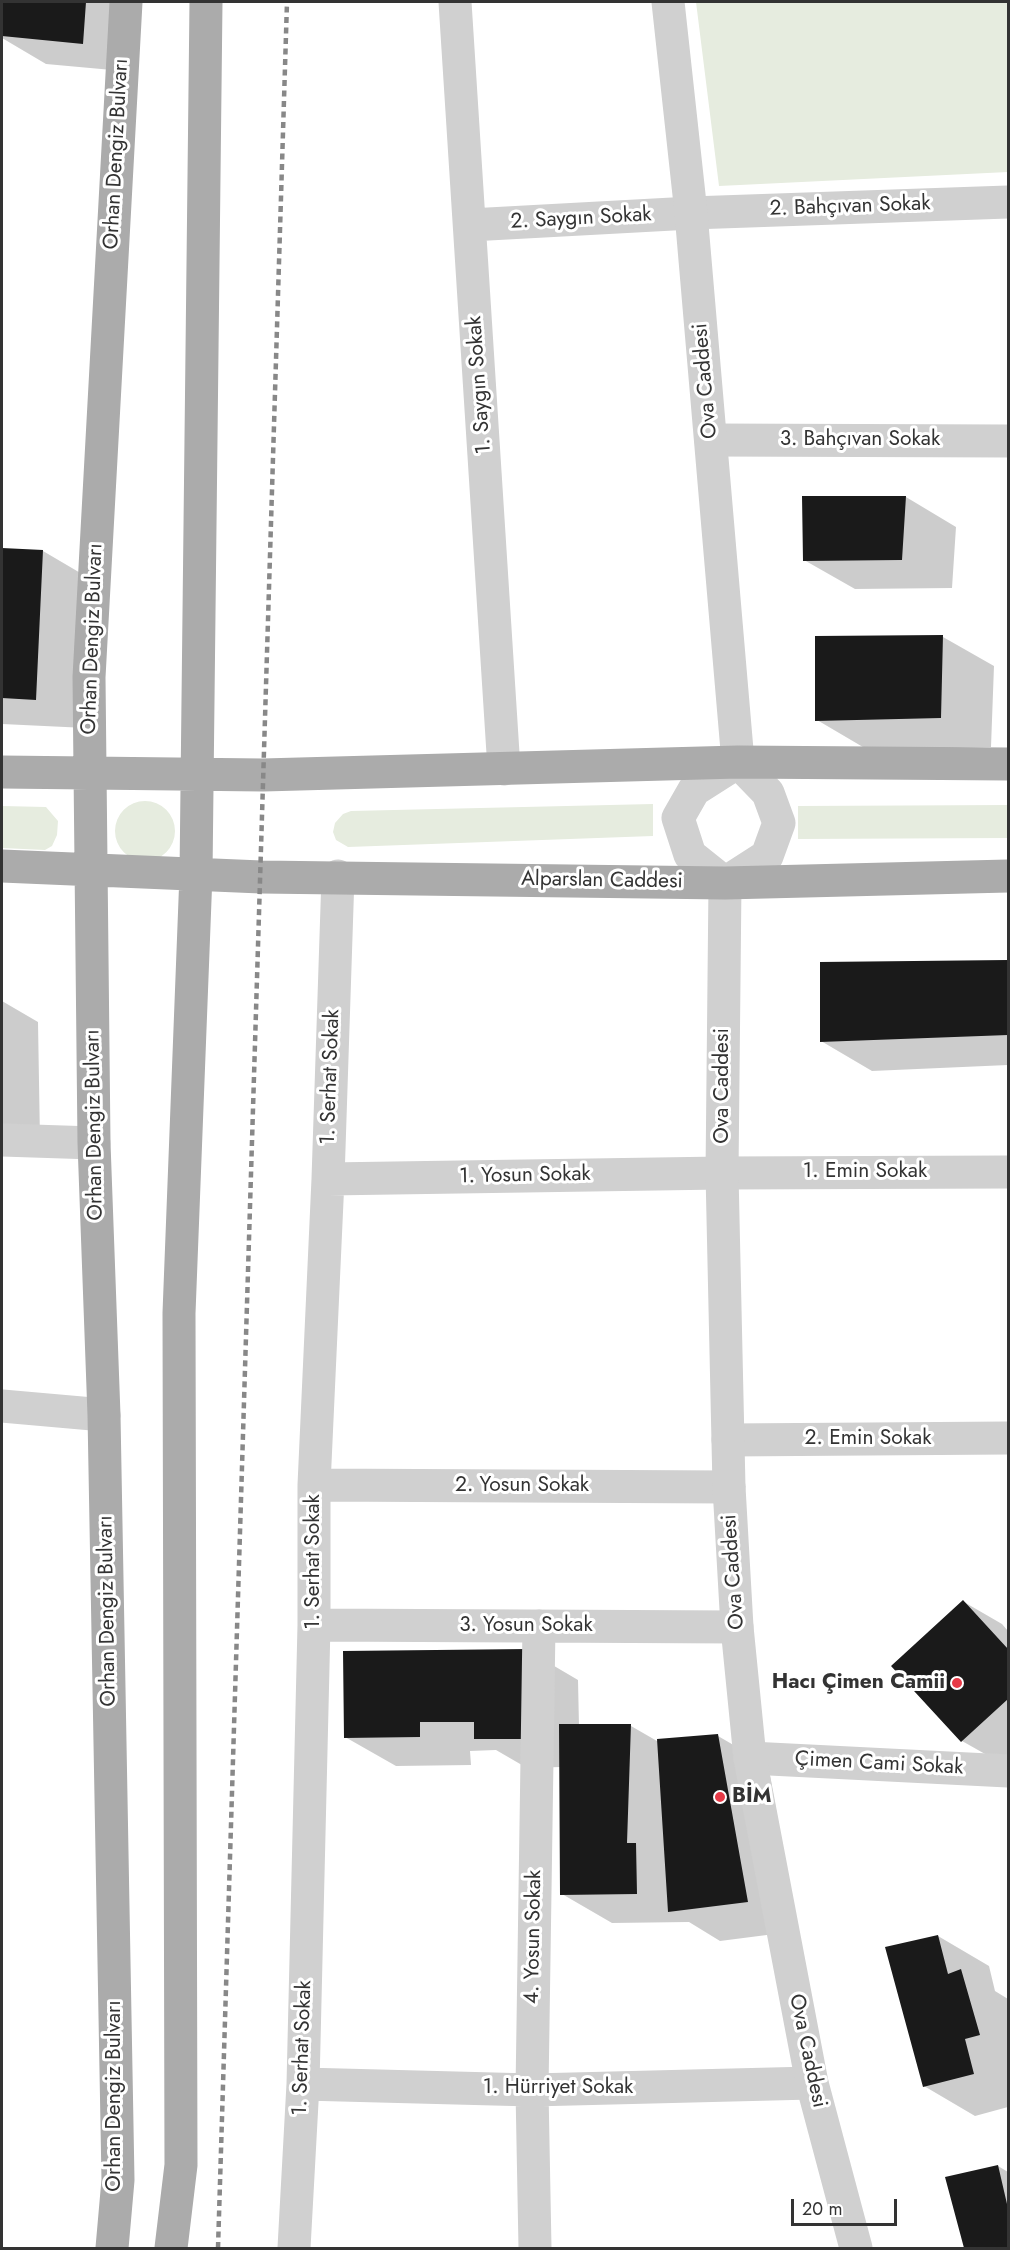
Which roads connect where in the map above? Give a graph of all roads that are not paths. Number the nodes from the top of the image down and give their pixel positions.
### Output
1 (126, 2) edge
2 (206, 2) edge
3 (455, 2) edge
4 (668, 2) edge
5 (1008, 202) edge
6 (691, 213) junction
7 (470, 225) junction
8 (711, 440) junction
9 (1008, 441) edge
10 (738, 762) junction
11 (1008, 764) edge
12 (504, 769) junction
13 (2, 772) edge
14 (90, 772) junction
15 (197, 773) junction
16 (2, 866) edge
17 (91, 870) junction
18 (196, 874) junction
19 (338, 876) junction
20 (1008, 876) edge
21 (724, 883) junction
22 (2, 1140) edge
23 (94, 1143) junction
24 (1008, 1172) edge
25 (722, 1173) junction
26 (328, 1179) junction
27 (2, 1406) edge
28 (104, 1415) junction
29 (1008, 1438) edge
30 (728, 1440) junction
31 (314, 1485) junction
32 (729, 1487) junction
33 (314, 1625) junction
34 (539, 1626) junction
35 (737, 1627) junction
36 (750, 1758) junction
37 (1008, 1771) edge
38 (812, 2083) junction
39 (303, 2084) junction
40 (531, 2090) junction
41 (112, 2248) edge
42 (171, 2248) edge
43 (294, 2248) edge
44 (536, 2248) edge
45 (856, 2248) edge

1 - 14 main road, Orhan Dengiz Bulvarı
2 - 15 main road
3 - 7 street, 1. Saygın Sokak
4 - 6 street, Ova Caddesi
5 - 6 street, 2. Bahçıvan Sokak
6 - 7 street, 2. Saygın Sokak
6 - 8 street, Ova Caddesi
7 - 12 street, 1. Saygın Sokak
8 - 9 street, 3. Bahçıvan Sokak
8 - 10 street, Ova Caddesi
10 - 11 main road
10 - 12 main road
10 - 21 street
10 - 21 street
12 - 15 main road
13 - 14 main road
14 - 15 main road
14 - 17 main road, Orhan Dengiz Bulvarı
15 - 18 main road
16 - 17 main road, Alparslan Caddesi
17 - 18 main road, Alparslan Caddesi
17 - 23 main road, Orhan Dengiz Bulvarı
18 - 19 main road, Alparslan Caddesi
18 - 42 main road
19 - 21 main road, Alparslan Caddesi
19 - 26 street, 1. Serhat Sokak
20 - 21 main road, Alparslan Caddesi
21 - 25 street, Ova Caddesi
22 - 23 street
23 - 28 main road, Orhan Dengiz Bulvarı
24 - 25 street, 1. Emin Sokak
25 - 26 street, 1. Yosun Sokak
25 - 30 street, Ova Caddesi
26 - 31 street, 1. Serhat Sokak
27 - 28 street
28 - 41 main road, Orhan Dengiz Bulvarı
29 - 30 street, 2. Emin Sokak
30 - 32 street, Ova Caddesi
31 - 32 street, 2. Yosun Sokak
31 - 33 street, 1. Serhat Sokak
32 - 35 street, Ova Caddesi
33 - 34 street, 3. Yosun Sokak
33 - 39 street, 1. Serhat Sokak
34 - 35 street, 3. Yosun Sokak
34 - 40 street, 4. Yosun Sokak
35 - 36 street, Ova Caddesi
36 - 37 street, Çimen Cami Sokak
36 - 38 street, Ova Caddesi
38 - 40 street, 1. Hürriyet Sokak
38 - 45 street, Ova Caddesi
39 - 40 street, 1. Hürriyet Sokak
39 - 43 street, 1. Serhat Sokak
40 - 44 street, 4. Yosun Sokak

